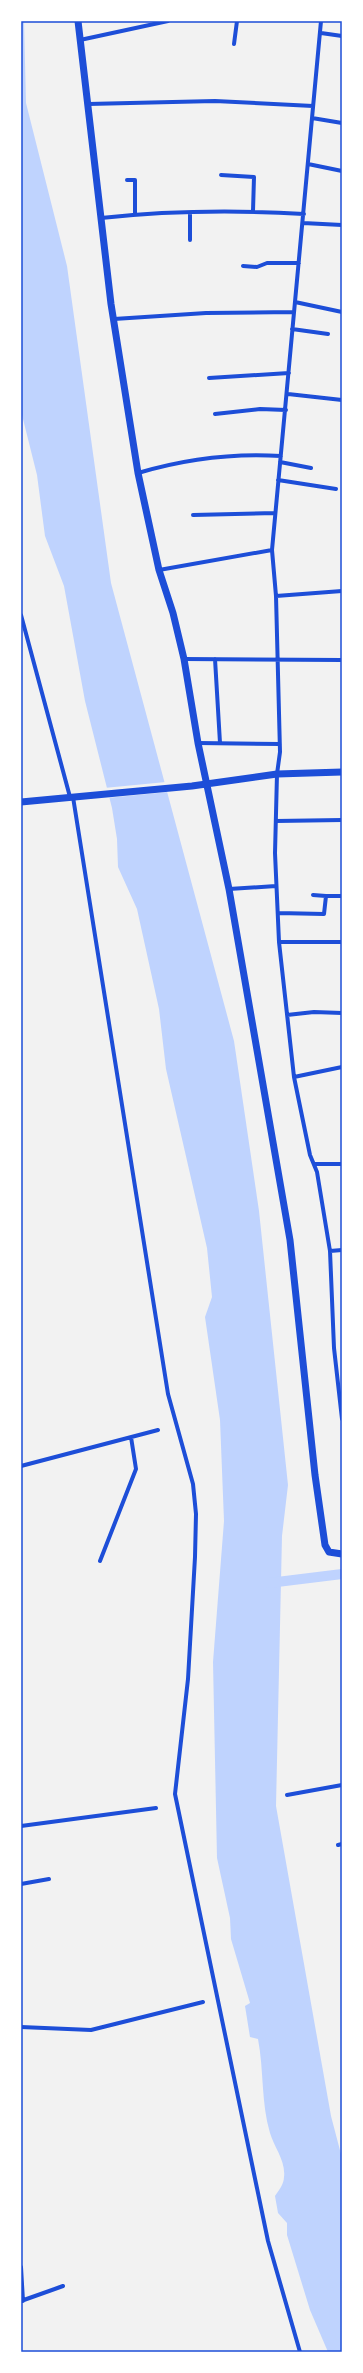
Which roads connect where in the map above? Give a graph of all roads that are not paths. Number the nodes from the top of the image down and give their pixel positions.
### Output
1 (78, 21) edge
2 (168, 21) edge
3 (237, 21) edge
4 (321, 21) edge
5 (321, 33) junction
6 (342, 36) edge
7 (80, 40) junction
8 (234, 44) dead end
9 (88, 104) junction
10 (313, 106) junction
11 (312, 118) junction
12 (342, 123) edge
13 (308, 164) junction
14 (342, 171) edge
15 (221, 174) dead end
16 (127, 180) dead end
17 (253, 211) junction
18 (190, 214) junction
19 (304, 214) junction
20 (135, 215) junction
21 (101, 218) junction
22 (303, 223) junction
23 (342, 224) edge
24 (190, 240) dead end
25 (299, 263) junction
26 (243, 266) dead end
27 (295, 302) junction
28 (294, 312) junction
29 (342, 312) edge
30 (114, 320) junction
31 (292, 329) junction
32 (328, 334) dead end
33 (289, 373) junction
34 (209, 378) dead end
35 (288, 394) junction
36 (342, 400) edge
37 (286, 410) junction
38 (215, 414) dead end
39 (281, 456) junction
40 (280, 462) junction
41 (311, 468) dead end
42 (138, 473) junction
43 (278, 480) junction
44 (336, 489) dead end
45 (274, 512) junction
46 (193, 515) dead end
47 (272, 550) junction
48 (159, 570) junction
49 (342, 591) edge
50 (276, 596) junction
51 (21, 615) edge
52 (184, 659) junction
53 (215, 659) junction
54 (342, 660) edge
55 (278, 661) junction
56 (198, 743) junction
57 (220, 743) junction
58 (280, 744) junction
59 (342, 772) edge
60 (277, 774) junction
61 (208, 783) junction
62 (72, 796) junction
63 (21, 802) edge
64 (342, 820) edge
65 (276, 821) junction
66 (276, 886) junction
67 (230, 889) junction
68 (313, 895) dead end
69 (326, 896) junction
70 (342, 896) edge
71 (278, 913) junction
72 (279, 942) junction
73 (342, 942) edge
74 (342, 1013) edge
75 (287, 1015) junction
76 (342, 1067) edge
77 (294, 1077) junction
78 (314, 1164) junction
79 (342, 1164) edge
80 (342, 1250) edge
81 (330, 1251) junction
82 (342, 1373) edge
83 (337, 1374) junction
84 (341, 1411) edge
85 (342, 1419) edge
86 (158, 1430) dead end
87 (131, 1437) junction
88 (21, 1466) edge
89 (342, 1554) edge
90 (100, 1561) dead end
91 (342, 1785) edge
92 (287, 1795) dead end
93 (156, 1808) dead end
94 (21, 1826) edge
95 (49, 1879) dead end
96 (21, 1884) edge
97 (203, 2002) dead end
98 (21, 2027) edge
99 (21, 2267) edge
100 (63, 2286) dead end
101 (22, 2301) edge
102 (300, 2352) edge

1 - 7 main road
2 - 7 street
3 - 8 street
4 - 5 street
5 - 6 street
5 - 10 street
7 - 9 main road
9 - 10 street
9 - 21 main road
10 - 11 street
11 - 12 street
11 - 13 street
13 - 14 street
13 - 19 street
15 - 17 street
16 - 20 street
17 - 18 street
17 - 19 street
18 - 20 street
18 - 24 street
19 - 22 street
20 - 21 street
21 - 30 main road
22 - 23 street
22 - 25 street
25 - 26 street
25 - 27 street
27 - 28 street
27 - 29 street
28 - 30 street
28 - 31 street
30 - 42 main road
31 - 32 street
31 - 33 street
33 - 34 street
33 - 35 street
35 - 36 street
35 - 37 street
37 - 38 street
37 - 39 street
39 - 40 street
39 - 42 street
40 - 41 street
40 - 43 street
42 - 48 main road
43 - 44 street
43 - 45 street
45 - 46 street
45 - 47 street
47 - 48 street
47 - 50 street
48 - 52 main road
49 - 50 street
50 - 55 street
51 - 62 street
52 - 53 street
52 - 56 main road
53 - 55 street
53 - 57 street
54 - 55 street
55 - 58 street
56 - 57 street
56 - 61 main road
57 - 58 street
58 - 60 street
59 - 60 main road
60 - 61 main road
60 - 65 street
61 - 62 main road
61 - 67 main road
62 - 63 main road
62 - 102 street
64 - 65 street
65 - 66 street
66 - 67 street
66 - 71 street
67 - 89 main road
68 - 69 street
69 - 70 street
69 - 71 street
71 - 72 street
72 - 73 street
72 - 75 street
74 - 75 street
75 - 77 street
76 - 77 street
77 - 78 street
78 - 79 street
78 - 81 street
80 - 81 street
81 - 83 street
82 - 83 street
83 - 84 street
84 - 85 street
86 - 87 street
87 - 88 street
87 - 90 street
91 - 92 street
93 - 94 street
95 - 96 street
97 - 98 street
99 - 101 street
100 - 101 street

